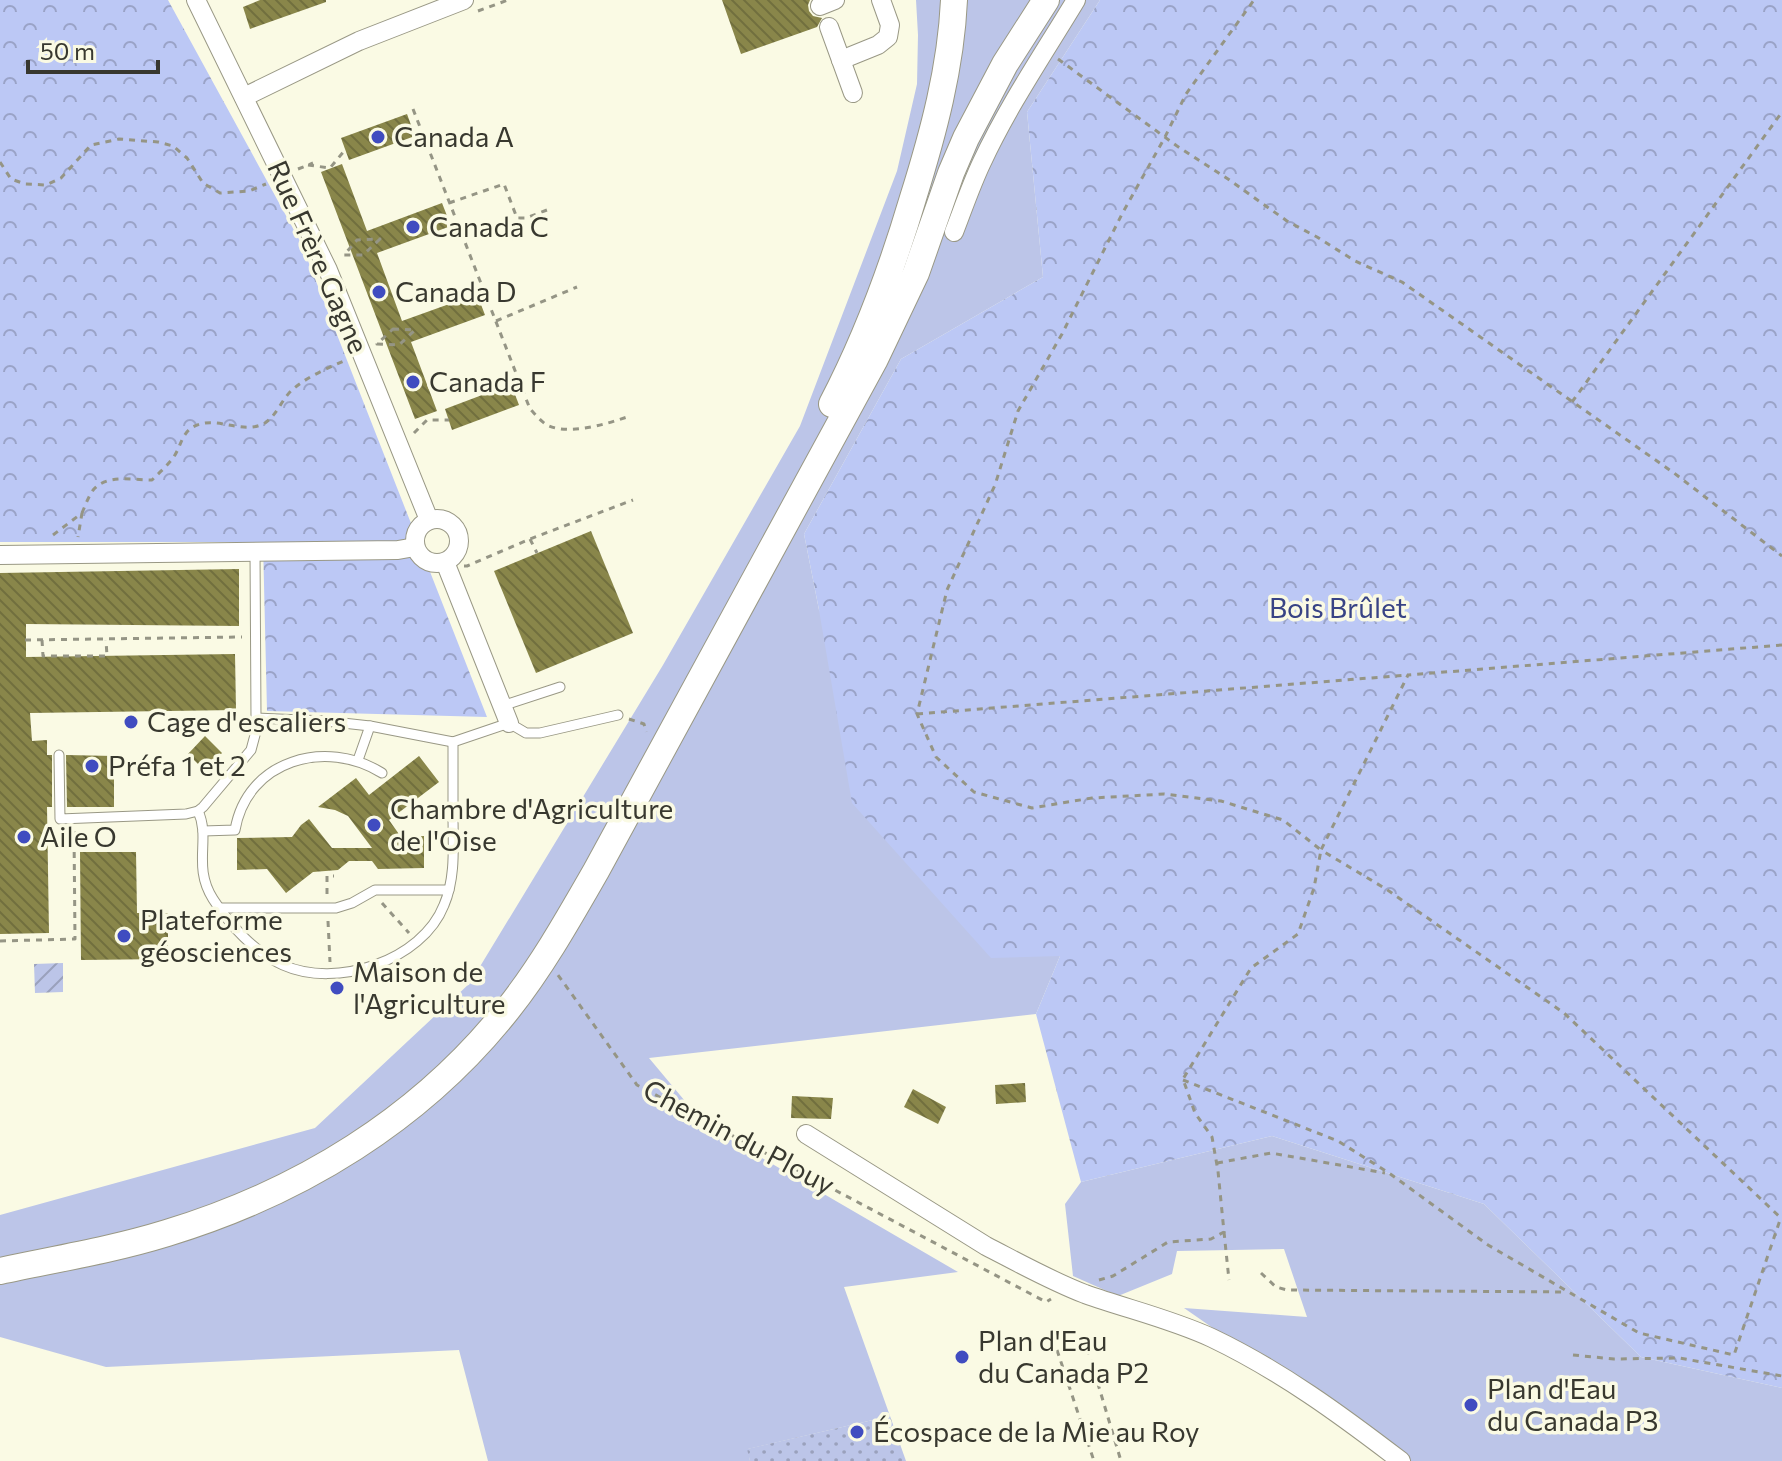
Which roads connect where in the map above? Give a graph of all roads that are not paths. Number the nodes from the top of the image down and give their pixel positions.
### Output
1 (196, 0) edge
2 (464, 0) edge
3 (881, 0) edge
4 (954, 0) edge
5 (970, 0) edge
6 (1046, 0) edge
7 (1076, 0) edge
8 (829, 27) dead end
9 (841, 60) junction
10 (853, 93) dead end
11 (244, 97) junction
12 (954, 232) dead end
13 (857, 392) junction
14 (429, 520) junction
15 (415, 547) junction
16 (255, 552) junction
17 (0, 555) edge
18 (445, 562) junction
19 (560, 687) dead end
20 (506, 714) junction
21 (618, 715) road end
22 (256, 718) junction
23 (370, 726) junction
24 (453, 742) junction
25 (59, 755) dead end
26 (358, 760) junction
27 (382, 773) dead end
28 (198, 811) junction
29 (203, 831) junction
30 (449, 890) junction
31 (219, 908) junction
32 (806, 1134) dead end
33 (0, 1254) edge
34 (0, 1271) edge
35 (1401, 1461) edge

1 - 11 street, Rue Frère Gagne
2 - 11 street
3 - 9 street
4 - 33 main road
5 - 13 main road
6 - 13 main road
7 - 12 street
8 - 9 street
9 - 10 street
11 - 14 street, Rue Frère Gagne
13 - 34 main road
14 - 15 street
14 - 18 street
15 - 16 street
15 - 18 street
16 - 17 street
16 - 22 lane
18 - 20 street
19 - 20 lane
20 - 21 lane
20 - 24 lane
22 - 23 lane
22 - 28 lane
23 - 24 lane
23 - 26 lane
24 - 30 lane
25 - 28 lane
26 - 27 lane
26 - 29 lane
28 - 29 lane
29 - 31 lane
30 - 31 lane
30 - 31 lane
32 - 35 street, Chemin du Plouy

